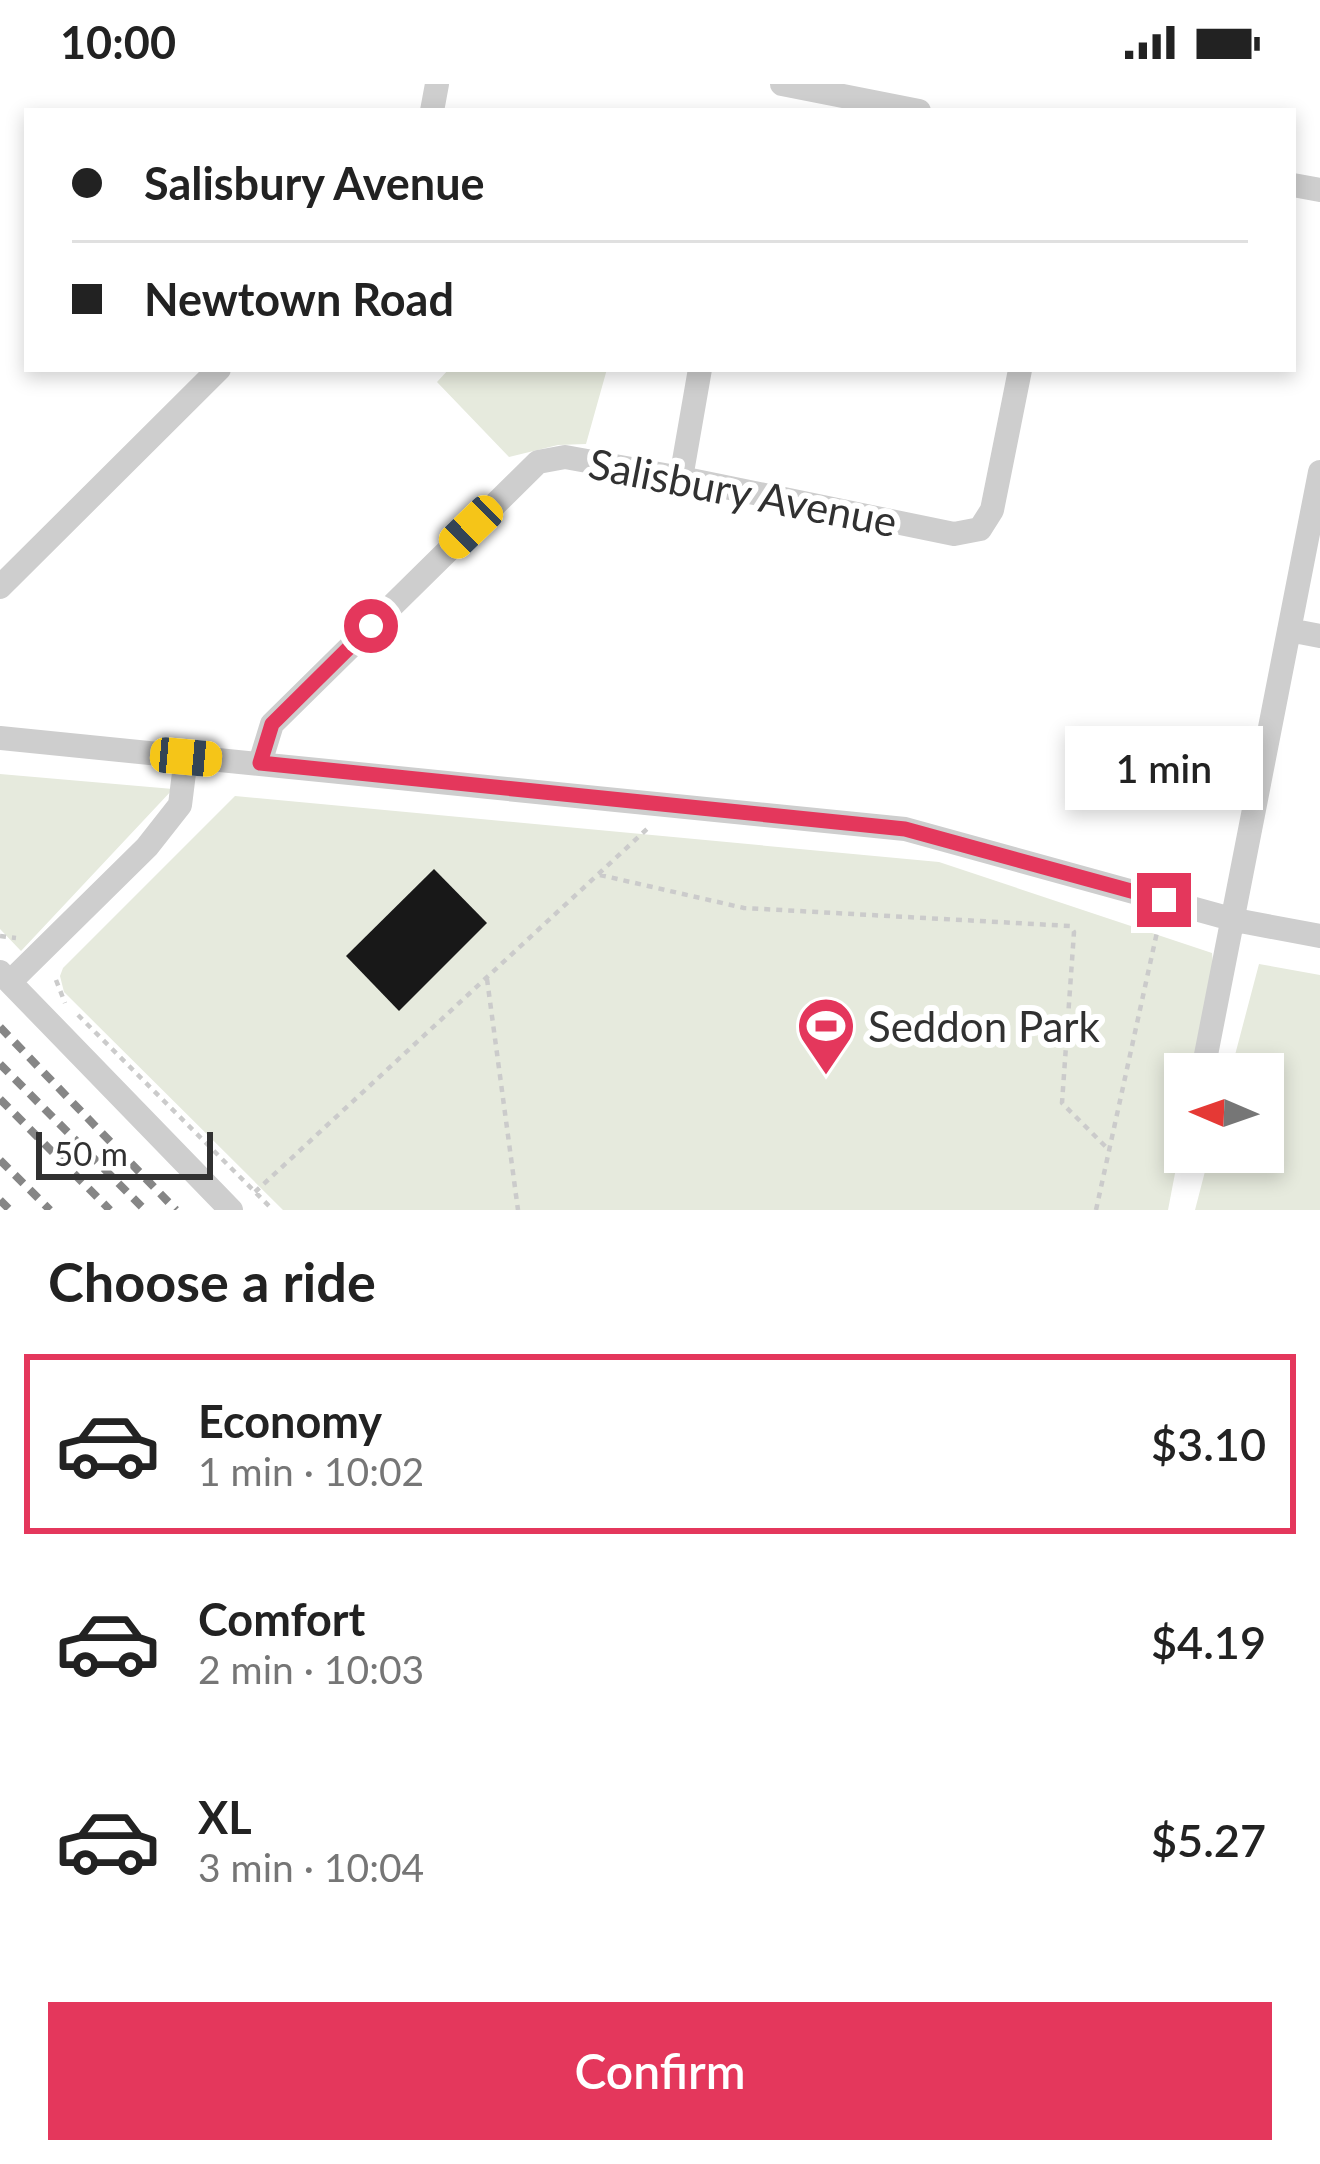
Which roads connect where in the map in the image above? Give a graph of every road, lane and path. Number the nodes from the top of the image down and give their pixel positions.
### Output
1 (782, 84) edge
2 (904, 108) edge
3 (216, 372) edge
4 (700, 372) edge
5 (1020, 372) edge
6 (1320, 472) edge
7 (682, 478) junction
8 (0, 587) edge
9 (1289, 630) junction
10 (1320, 636) edge
11 (0, 738) edge
12 (186, 757) junction
13 (260, 763) junction
14 (672, 805) junction
15 (600, 874) junction
16 (1164, 900) junction
17 (1235, 920) junction
18 (0, 936) edge
19 (1320, 936) edge
20 (16, 938) dead end
21 (5, 977) edge
22 (487, 979) junction
23 (56, 980) dead end
24 (1207, 1053) edge
25 (1108, 1149) junction
26 (255, 1192) junction
27 (231, 1210) edge
28 (273, 1210) edge
29 (518, 1210) edge
30 (1096, 1210) edge

1 - 2 street
3 - 8 street
4 - 7 street
5 - 7 street, Salisbury Avenue
6 - 9 street
7 - 13 street, Salisbury Avenue
9 - 10 street
9 - 17 street
11 - 12 street
12 - 13 street
12 - 21 street
13 - 14 street
14 - 15 path
14 - 16 street
15 - 22 path
15 - 25 path
16 - 17 street
16 - 25 path
17 - 19 street
17 - 24 street
18 - 20 path
21 - 27 street
22 - 26 path
22 - 29 path
23 - 26 path
25 - 30 path
26 - 28 path

